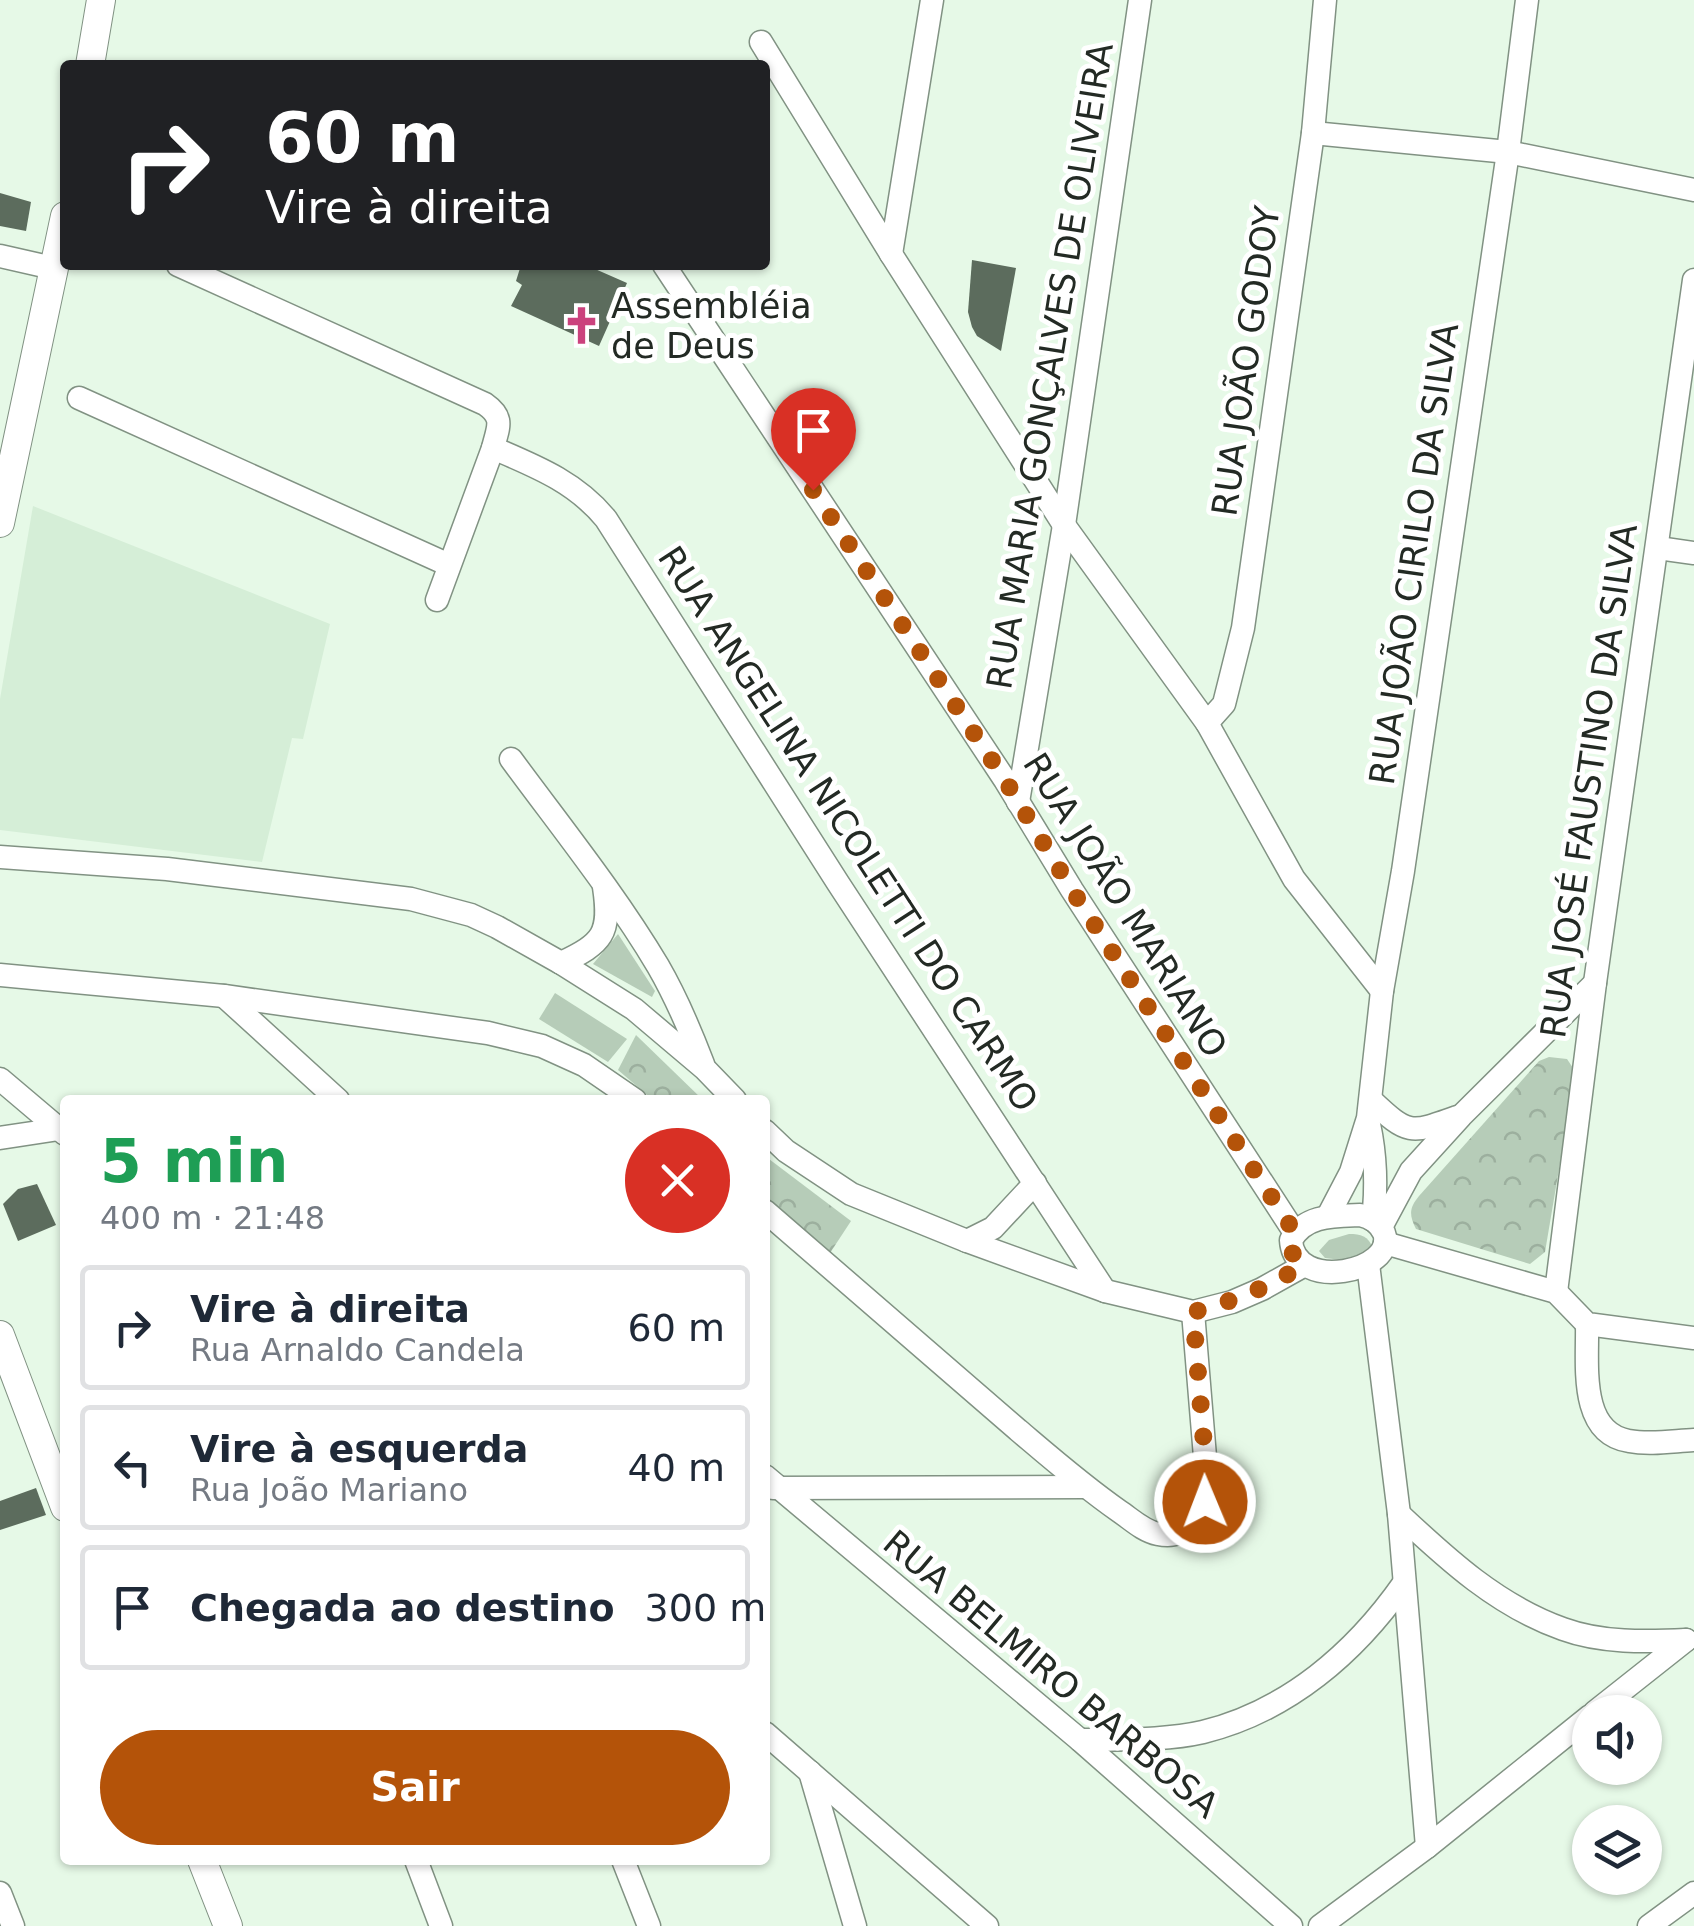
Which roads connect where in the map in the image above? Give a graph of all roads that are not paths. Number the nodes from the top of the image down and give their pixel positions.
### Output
1 (101, 0) edge
2 (932, 0) edge
3 (1140, 0) edge
4 (1325, 0) edge
5 (1527, 0) edge
6 (761, 42) dead end
7 (91, 60) edge
8 (1312, 133) junction
9 (1508, 152) junction
10 (1694, 190) edge
11 (60, 238) edge
12 (891, 254) junction
13 (0, 256) edge
14 (53, 268) junction
15 (189, 270) edge
16 (667, 270) edge
17 (1694, 280) edge
18 (79, 398) dead end
19 (493, 448) junction
20 (0, 523) edge
21 (1064, 525) junction
22 (1658, 548) junction
23 (1694, 554) edge
24 (449, 565) junction
25 (437, 600) dead end
26 (1206, 723) junction
27 (511, 759) dead end
28 (1018, 802) junction
29 (0, 856) edge
30 (604, 884) junction
31 (562, 962) junction
32 (0, 975) edge
33 (1594, 983) junction
34 (1382, 991) junction
35 (224, 996) junction
36 (706, 1069) junction
37 (0, 1079) edge
38 (333, 1095) edge
39 (628, 1095) edge
40 (730, 1095) edge
41 (1369, 1109) junction
42 (1460, 1116) junction
43 (60, 1129) edge
44 (60, 1131) edge
45 (770, 1136) edge
46 (0, 1138) edge
47 (1035, 1183) junction
48 (770, 1215) edge
49 (1328, 1216) junction
50 (1380, 1230) junction
51 (1295, 1233) junction
52 (968, 1241) junction
53 (1368, 1264) junction
54 (1302, 1266) junction
55 (1106, 1291) junction
56 (1556, 1292) junction
57 (1193, 1312) junction
58 (1586, 1324) junction
59 (0, 1335) edge
60 (1694, 1338) edge
61 (1694, 1440) edge
62 (770, 1484) edge
63 (770, 1485) edge
64 (1084, 1487) junction
65 (60, 1494) edge
66 (1399, 1514) junction
67 (1404, 1583) junction
68 (1690, 1639) edge
69 (1617, 1695) edge
70 (1572, 1730) edge
71 (770, 1738) edge
72 (1080, 1740) junction
73 (810, 1772) junction
74 (1427, 1847) junction
75 (204, 1865) edge
76 (418, 1865) edge
77 (625, 1865) edge
78 (0, 1892) edge
79 (1694, 1892) edge
80 (13, 1926) edge
81 (228, 1926) edge
82 (441, 1926) edge
83 (649, 1926) edge
84 (855, 1926) edge
85 (987, 1926) edge
86 (1291, 1926) edge
87 (1320, 1926) edge
88 (1649, 1926) edge

1 - 7 street
2 - 12 street
3 - 21 street, RUA MARIA GONÇALVES DE OLIVEIRA
4 - 8 street, RUA JOÃO GODOY
5 - 9 street, RUA JOÃO CIRILO DA SILVA
6 - 12 street
8 - 9 street
8 - 26 street, RUA JOÃO GODOY
9 - 10 street
9 - 34 street, RUA JOÃO CIRILO DA SILVA
11 - 14 street
12 - 21 street
13 - 14 street
14 - 20 street
15 - 19 street
16 - 28 street, RUA JOÃO MARIANO
17 - 22 street, RUA JOSÉ FAUSTINO DA SILVA
18 - 24 street
19 - 24 street
19 - 47 street, RUA ANGELINA NICOLETTI DO CARMO
21 - 26 street
21 - 28 street, RUA MARIA GONÇALVES DE OLIVEIRA
22 - 23 street
22 - 33 street, RUA JOSÉ FAUSTINO DA SILVA
24 - 25 street
26 - 34 street
27 - 30 street
28 - 51 street, RUA JOÃO MARIANO
29 - 31 street
30 - 31 street
30 - 36 street
31 - 36 street
32 - 35 street
33 - 42 street
33 - 56 street, RUA JOSÉ FAUSTINO DA SILVA
34 - 41 street, RUA JOÃO CIRILO DA SILVA
35 - 38 street
35 - 39 street
36 - 40 street
37 - 43 street
41 - 42 street
41 - 49 street, RUA JOÃO CIRILO DA SILVA
41 - 50 street, RUA JOÃO CIRILO DA SILVA
42 - 50 street
44 - 46 street
45 - 52 street
47 - 52 street
47 - 55 street, RUA ANGELINA NICOLETTI DO CARMO
48 - 64 street
49 - 50 street
49 - 51 street
50 - 53 street
50 - 56 street
51 - 54 street
52 - 55 street
53 - 54 street
53 - 66 street
54 - 57 street
55 - 57 street
56 - 58 street
57 - 64 street
58 - 60 street
58 - 61 street
59 - 65 street
62 - 64 street
63 - 72 street, RUA BELMIRO BARBOSA
66 - 67 street
66 - 68 street
67 - 72 street
67 - 74 street
68 - 69 street
70 - 74 street
71 - 73 street
72 - 86 street, RUA BELMIRO BARBOSA
73 - 84 street
73 - 85 street
74 - 87 street
75 - 81 street
76 - 82 street
77 - 83 street
78 - 80 street
79 - 88 street

